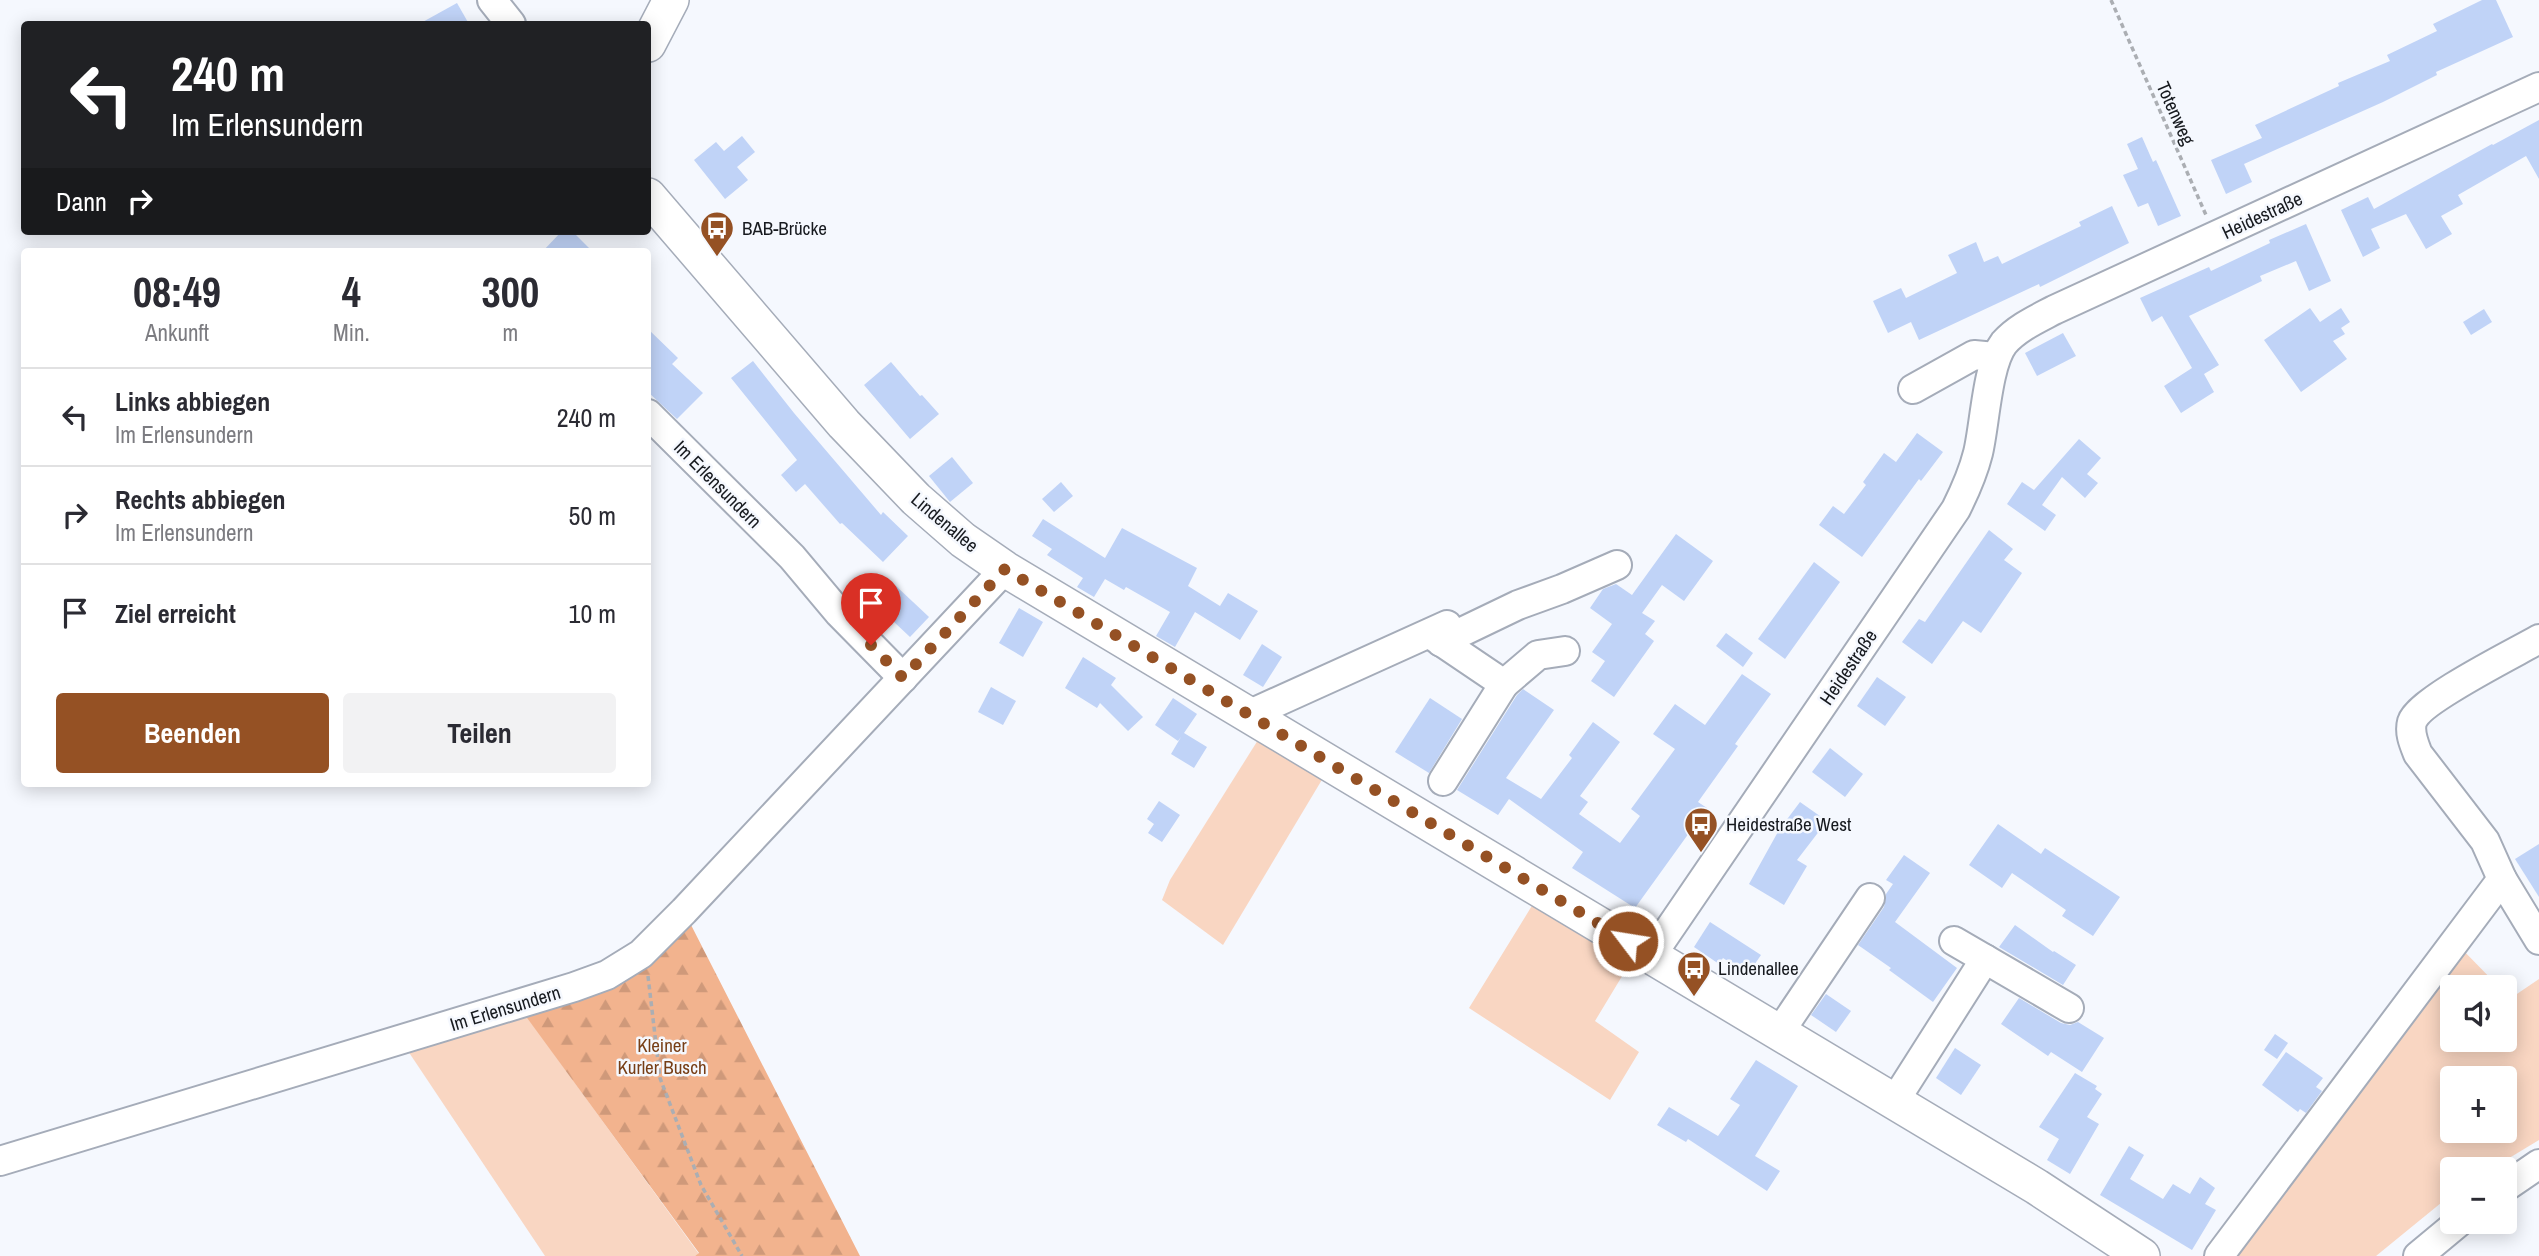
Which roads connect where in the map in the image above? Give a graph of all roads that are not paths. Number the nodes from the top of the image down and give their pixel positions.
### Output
1 (492, 0) edge
2 (671, 0) edge
3 (509, 21) edge
4 (651, 38) edge
5 (2539, 88) edge
6 (651, 199) edge
7 (1995, 357) junction
8 (1913, 389) dead end
9 (651, 417) edge
10 (1616, 565) dead end
11 (1005, 569) junction
12 (1439, 633) junction
13 (2539, 639) edge
14 (1565, 651) dead end
15 (903, 678) junction
16 (1504, 684) junction
17 (1248, 715) junction
18 (1443, 780) dead end
19 (2502, 879) junction
20 (1870, 898) dead end
21 (2539, 940) edge
22 (1954, 941) dead end
23 (1651, 956) junction
24 (1985, 959) junction
25 (2068, 1008) dead end
26 (1779, 1033) junction
27 (1894, 1102) junction
28 (0, 1161) edge
29 (2539, 1164) edge
30 (2517, 1179) edge
31 (2445, 1234) edge
32 (2142, 1256) edge
33 (2219, 1256) edge
34 (2418, 1256) edge

1 - 3 street
2 - 4 main road
5 - 7 street, Heidestraße
6 - 11 main road, Lindenallee
7 - 8 street
7 - 23 street, Heidestraße
9 - 15 street, Im Erlensundern
10 - 12 street
11 - 15 street, Im Erlensundern
11 - 17 main road, Lindenallee
12 - 16 street
12 - 17 street
13 - 19 street
14 - 16 street
15 - 28 street, Im Erlensundern
16 - 18 street
17 - 23 main road, Lindenallee
19 - 21 street
19 - 33 street
20 - 26 street
22 - 24 street
23 - 26 main road, Lindenallee
24 - 25 street
24 - 27 street
26 - 27 main road, Lindenallee
27 - 32 main road, Lindenallee
29 - 30 street
31 - 34 street

